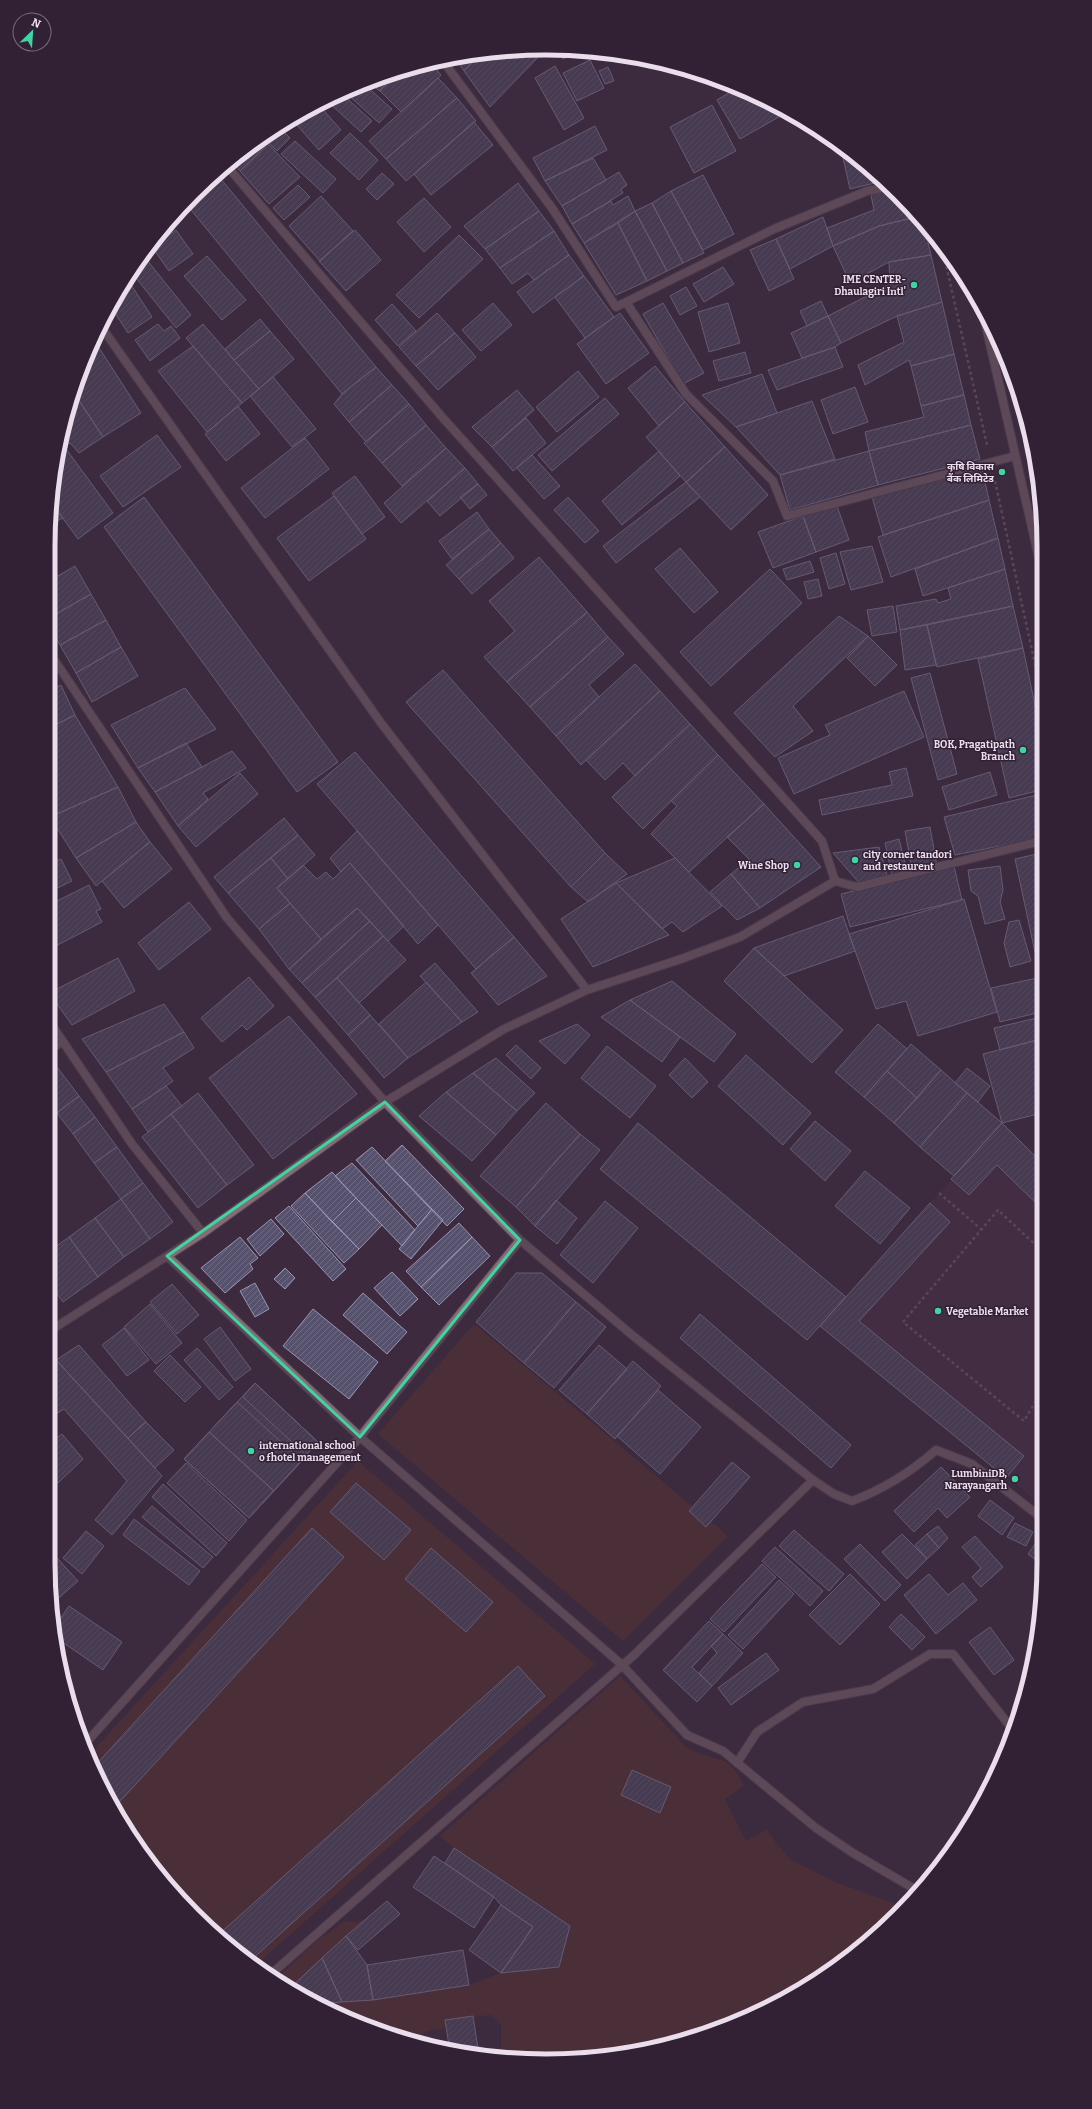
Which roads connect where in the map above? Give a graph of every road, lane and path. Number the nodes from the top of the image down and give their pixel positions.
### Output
1 (446, 65) edge
2 (230, 170) edge
3 (882, 188) edge
4 (626, 302) junction
5 (987, 331) edge
6 (105, 332) edge
7 (1015, 456) junction
8 (1037, 550) edge
9 (55, 661) edge
10 (1037, 842) edge
11 (835, 881) junction
12 (587, 990) junction
13 (55, 1031) edge
14 (62, 1042) junction
15 (55, 1046) edge
16 (385, 1102) junction
17 (939, 1193) dead end
18 (982, 1230) junction
19 (203, 1233) junction
20 (520, 1240) junction
21 (1037, 1246) edge
22 (167, 1256) junction
23 (55, 1328) edge
24 (1037, 1398) edge
25 (360, 1437) junction
26 (813, 1480) junction
27 (1037, 1514) edge
28 (621, 1664) junction
29 (1009, 1725) edge
30 (88, 1740) edge
31 (737, 1763) junction
32 (914, 1888) edge
33 (274, 1972) edge

1 - 4 street
2 - 11 street
3 - 4 street
4 - 7 street
5 - 7 street
6 - 12 street
7 - 8 street
9 - 16 street
10 - 11 street
11 - 12 street
12 - 16 street
13 - 14 street
14 - 15 street
14 - 19 street
16 - 19 street
16 - 20 street
17 - 18 path
18 - 21 path
18 - 24 path
19 - 22 street
20 - 25 street
20 - 26 street
22 - 23 street
22 - 25 street
25 - 28 street
25 - 30 street
26 - 27 street
26 - 28 street
28 - 31 street
28 - 33 street
29 - 31 street
31 - 32 street

